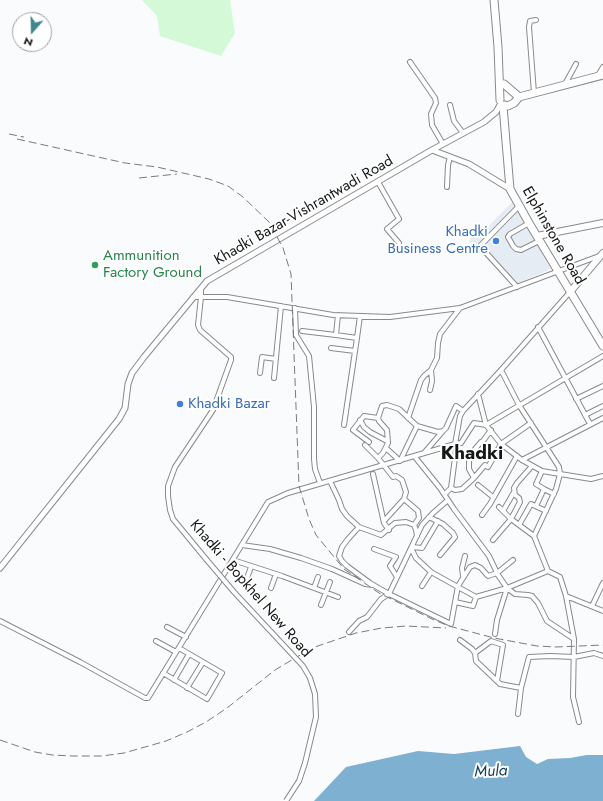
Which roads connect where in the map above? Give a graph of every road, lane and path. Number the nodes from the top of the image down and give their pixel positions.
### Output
1 (494, 0) edge
2 (498, 0) edge
3 (536, 20) dead end
4 (410, 62) dead end
5 (576, 64) dead end
6 (603, 67) edge
7 (600, 76) edge
8 (504, 84) junction
9 (564, 85) junction
10 (534, 93) junction
11 (518, 99) junction
12 (503, 103) junction
13 (450, 105) dead end
14 (462, 133) junction
15 (443, 144) junction
16 (432, 150) junction
17 (450, 157) junction
18 (378, 182) junction
19 (447, 187) dead end
20 (510, 189) junction
21 (519, 206) junction
22 (528, 223) junction
23 (603, 223) edge
24 (538, 239) junction
25 (399, 243) dead end
26 (602, 254) edge
27 (557, 271) junction
28 (517, 287) junction
29 (201, 289) junction
30 (570, 292) junction
31 (193, 297) junction
32 (201, 297) junction
33 (281, 306) junction
34 (294, 308) junction
35 (460, 308) junction
36 (338, 315) junction
37 (360, 316) junction
38 (538, 328) junction
39 (302, 331) dead end
40 (336, 335) junction
41 (357, 338) junction
42 (603, 346) edge
43 (331, 348) dead end
44 (355, 350) junction
45 (603, 356) edge
46 (276, 359) junction
47 (431, 370) junction
48 (501, 370) junction
49 (260, 373) dead end
50 (274, 378) dead end
51 (564, 378) junction
52 (603, 386) edge
53 (430, 390) dead end
54 (478, 394) junction
55 (576, 399) junction
56 (519, 405) junction
57 (603, 406) edge
58 (463, 411) junction
59 (585, 415) junction
60 (378, 418) junction
61 (408, 418) junction
62 (603, 418) edge
63 (360, 420) junction
64 (531, 423) junction
65 (486, 424) junction
66 (590, 424) junction
67 (344, 425) dead end
68 (417, 426) junction
69 (445, 429) junction
70 (491, 430) junction
71 (387, 441) junction
72 (455, 444) junction
73 (501, 444) junction
74 (547, 446) junction
75 (386, 448) junction
76 (423, 454) junction
77 (517, 456) junction
78 (415, 457) junction
79 (378, 458) junction
80 (522, 460) junction
81 (400, 461) junction
82 (384, 465) junction
83 (532, 466) junction
84 (542, 471) junction
85 (374, 474) dead end
86 (560, 474) junction
87 (603, 476) edge
88 (474, 478) junction
89 (330, 481) junction
90 (320, 484) junction
91 (478, 486) dead end
92 (451, 488) junction
93 (544, 489) junction
94 (514, 492) junction
95 (444, 494) junction
96 (554, 494) junction
97 (493, 497) junction
98 (404, 499) junction
99 (448, 500) junction
100 (536, 506) junction
101 (546, 511) junction
102 (482, 515) dead end
103 (429, 517) junction
104 (511, 519) junction
105 (384, 521) junction
106 (438, 521) junction
107 (414, 525) junction
108 (519, 525) junction
109 (359, 527) junction
110 (389, 530) junction
111 (417, 536) junction
112 (534, 536) junction
113 (493, 540) dead end
114 (242, 545) junction
115 (412, 548) junction
116 (374, 549) dead end
117 (440, 555) dead end
118 (465, 556) dead end
119 (233, 560) junction
120 (513, 560) dead end
121 (251, 567) junction
122 (0, 568) edge
123 (548, 571) junction
124 (431, 572) junction
125 (497, 573) junction
126 (276, 574) junction
127 (318, 577) dead end
128 (397, 577) junction
129 (464, 577) junction
130 (247, 578) dead end
131 (330, 582) dead end
132 (603, 583) edge
133 (376, 586) junction
134 (422, 586) dead end
135 (458, 586) junction
136 (271, 588) dead end
137 (314, 588) junction
138 (507, 588) junction
139 (326, 593) junction
140 (389, 594) junction
141 (566, 596) junction
142 (338, 597) dead end
143 (476, 597) junction
144 (455, 602) junction
145 (321, 605) dead end
146 (592, 606) junction
147 (603, 611) edge
148 (0, 621) edge
149 (167, 627) dead end
150 (349, 632) dead end
151 (495, 634) dead end
152 (186, 637) junction
153 (574, 639) junction
154 (460, 640) dead end
155 (156, 641) dead end
156 (178, 650) junction
157 (475, 653) junction
158 (189, 654) junction
159 (574, 656) junction
160 (603, 656) edge
161 (203, 662) junction
162 (163, 673) junction
163 (174, 680) junction
164 (497, 681) junction
165 (187, 688) junction
166 (522, 688) junction
167 (518, 714) dead end
168 (579, 722) dead end
169 (286, 801) edge

1 - 12 main road, Elphinstone Road
2 - 8 main road
3 - 10 street
4 - 15 street
5 - 9 street
6 - 7 street
7 - 9 main road
8 - 11 main road
8 - 12 main road
9 - 10 main road
10 - 11 main road
11 - 12 main road
12 - 14 street, Khadki Bazar-Vishrantwadi Road
12 - 20 main road, Elphinstone Road
13 - 14 street
14 - 15 street, Khadki Bazar-Vishrantwadi Road
15 - 16 street, Khadki Bazar-Vishrantwadi Road
16 - 17 street
16 - 18 street, Khadki Bazar-Vishrantwadi Road
17 - 19 street
17 - 20 street
18 - 25 street
18 - 29 street, Khadki Bazar-Vishrantwadi Road
20 - 21 main road, Elphinstone Road
21 - 22 main road, Elphinstone Road
21 - 28 street
22 - 24 main road, Elphinstone Road
22 - 24 street
23 - 24 main road
24 - 27 main road, Elphinstone Road
26 - 27 street
26 - 30 main road
27 - 28 street
27 - 30 main road, Elphinstone Road
28 - 35 street
29 - 31 street, Khadki Bazar-Vishrantwadi Road
29 - 32 street
30 - 38 street
30 - 42 main road, Elphinstone Road
31 - 32 street
31 - 122 street, Khadki Bazar-Vishrantwadi Road
32 - 33 street
32 - 169 street, Khadki - Bopkhel New Road, bridge
33 - 34 street
33 - 46 street
34 - 36 street
34 - 90 street
35 - 37 street
35 - 47 street
36 - 37 street
36 - 40 street
37 - 41 street
38 - 48 street
38 - 51 street
39 - 40 street
40 - 41 street
41 - 44 street
43 - 44 street
44 - 67 street
45 - 51 street
46 - 49 street
46 - 50 street
47 - 53 street
47 - 61 street
48 - 54 street
48 - 56 street
51 - 55 street
51 - 56 street
52 - 55 street
54 - 58 street
54 - 65 street
55 - 59 street
56 - 64 street
56 - 65 street
57 - 59 street
58 - 69 street
58 - 72 street
59 - 66 street
60 - 61 street
60 - 63 street
60 - 71 street
61 - 68 street
62 - 66 street
63 - 71 street
63 - 79 street
64 - 73 street
64 - 74 street
65 - 70 street
65 - 72 street
66 - 74 street
68 - 69 street
68 - 81 street
69 - 76 street
70 - 73 street
70 - 88 street
71 - 75 street
72 - 76 street
72 - 92 street
73 - 77 street
73 - 88 street
74 - 80 street
74 - 86 street
75 - 79 street
75 - 81 street
76 - 78 street
77 - 80 street
77 - 97 street
78 - 81 street
78 - 95 street
79 - 82 street
80 - 83 street
81 - 82 street
82 - 89 street
82 - 98 street
83 - 84 street
83 - 94 street
84 - 86 street
84 - 93 street
85 - 105 street
86 - 87 street
86 - 96 street
88 - 92 street
89 - 90 street
89 - 109 street
90 - 114 street
91 - 97 street
92 - 95 street
93 - 96 street
93 - 100 street
94 - 104 street
94 - 104 street
95 - 99 street
96 - 101 street
97 - 102 street
98 - 105 street
98 - 107 street
99 - 103 street
99 - 125 street
100 - 101 street
100 - 108 street
101 - 112 street
103 - 106 street
103 - 111 street
104 - 108 street
104 - 113 street
105 - 110 street
106 - 115 street
106 - 117 street
107 - 110 street
107 - 111 street
108 - 112 street
109 - 110 street
109 - 133 street
111 - 115 street
112 - 123 street
114 - 119 street
114 - 133 street
115 - 124 street
115 - 128 street
116 - 128 street
118 - 129 street
119 - 121 street
119 - 152 street
120 - 125 street
121 - 126 street
121 - 130 street
123 - 138 street
123 - 141 street
124 - 134 street
124 - 135 street
125 - 129 street
125 - 138 street
126 - 136 street
126 - 137 street
127 - 137 street
128 - 140 street
129 - 135 street
131 - 139 street
132 - 146 street
133 - 140 street
135 - 143 street
135 - 144 street
137 - 139 street
138 - 143 street
138 - 151 street
138 - 153 street
139 - 142 street
139 - 145 street
140 - 144 street
140 - 150 street
141 - 146 street
141 - 153 street
143 - 144 street
146 - 147 street
148 - 162 street
149 - 152 street
152 - 156 street
153 - 159 street
154 - 157 street
155 - 156 street
156 - 158 street
156 - 162 street
157 - 164 street
157 - 164 street
158 - 161 street
158 - 163 street
159 - 160 street
159 - 166 street
159 - 168 street
161 - 165 street
161 - 165 street
162 - 163 street
163 - 165 street
164 - 166 street
166 - 167 street

